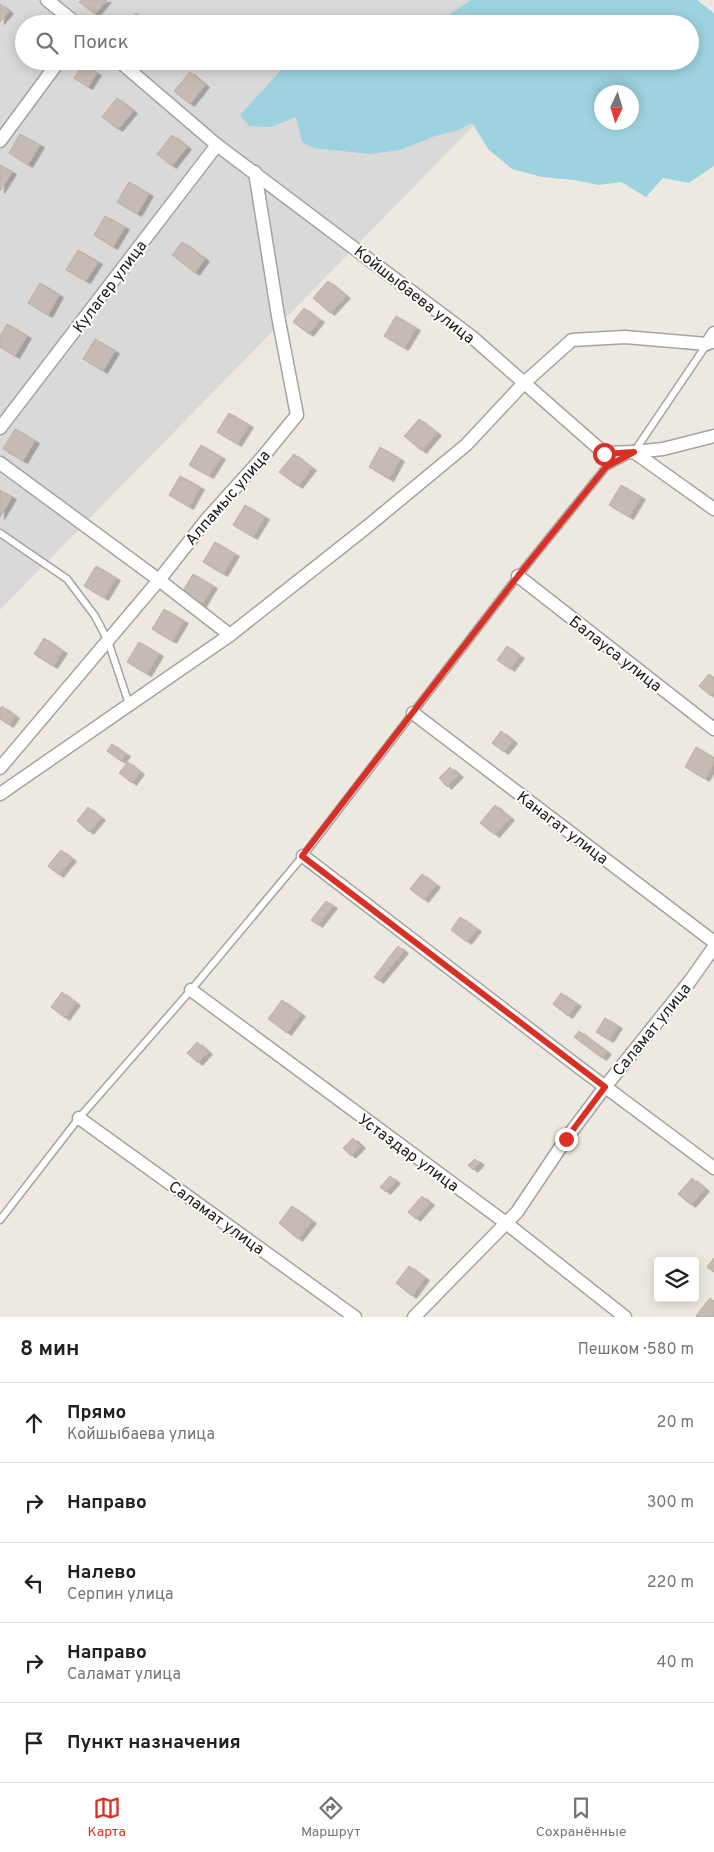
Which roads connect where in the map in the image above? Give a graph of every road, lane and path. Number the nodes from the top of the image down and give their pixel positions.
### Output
1 (47, 0) edge
2 (66, 15) edge
3 (52, 70) edge
4 (130, 70) edge
5 (0, 141) edge
6 (217, 145) junction
7 (255, 172) junction
8 (712, 341) edge
9 (524, 383) junction
10 (0, 428) edge
11 (714, 436) edge
12 (634, 452) junction
13 (0, 463) edge
14 (714, 509) edge
15 (0, 532) edge
16 (518, 576) junction
17 (159, 580) junction
18 (230, 635) junction
19 (108, 641) junction
20 (130, 706) junction
21 (413, 713) junction
22 (714, 730) edge
23 (0, 768) edge
24 (0, 794) edge
25 (302, 856) junction
26 (714, 942) edge
27 (714, 947) edge
28 (191, 990) junction
29 (605, 1087) junction
30 (79, 1118) junction
31 (714, 1168) edge
32 (0, 1220) edge
33 (506, 1223) junction
34 (355, 1317) edge
35 (414, 1317) edge
36 (625, 1317) edge

1 - 2 street
3 - 5 street
4 - 6 street, Койшыбаева улица
6 - 7 street, Койшыбаева улица
6 - 10 street, Кулагер улица
7 - 9 street, Койшыбаева улица
7 - 17 street, Алпамыс улица
8 - 9 street
8 - 12 lane
9 - 12 street, Койшыбаева улица
9 - 18 street
11 - 12 street, Койшыбаева улица
12 - 14 street
12 - 16 lane
13 - 17 street
15 - 19 lane
16 - 21 lane
16 - 22 street, Балауса улица
17 - 18 street
17 - 19 street, Алпамыс улица
18 - 20 street
19 - 20 lane
19 - 23 street, Алпамыс улица
20 - 24 street
21 - 25 lane
21 - 26 street, Канагат улица
25 - 28 lane
25 - 29 street
27 - 29 street, Саламат улица
28 - 30 lane
28 - 33 street, Устаздар улица
29 - 31 street
29 - 33 street, Саламат улица
30 - 32 lane
30 - 34 street, Саламат улица
33 - 35 street, Саламат улица
33 - 36 street, Устаздар улица

